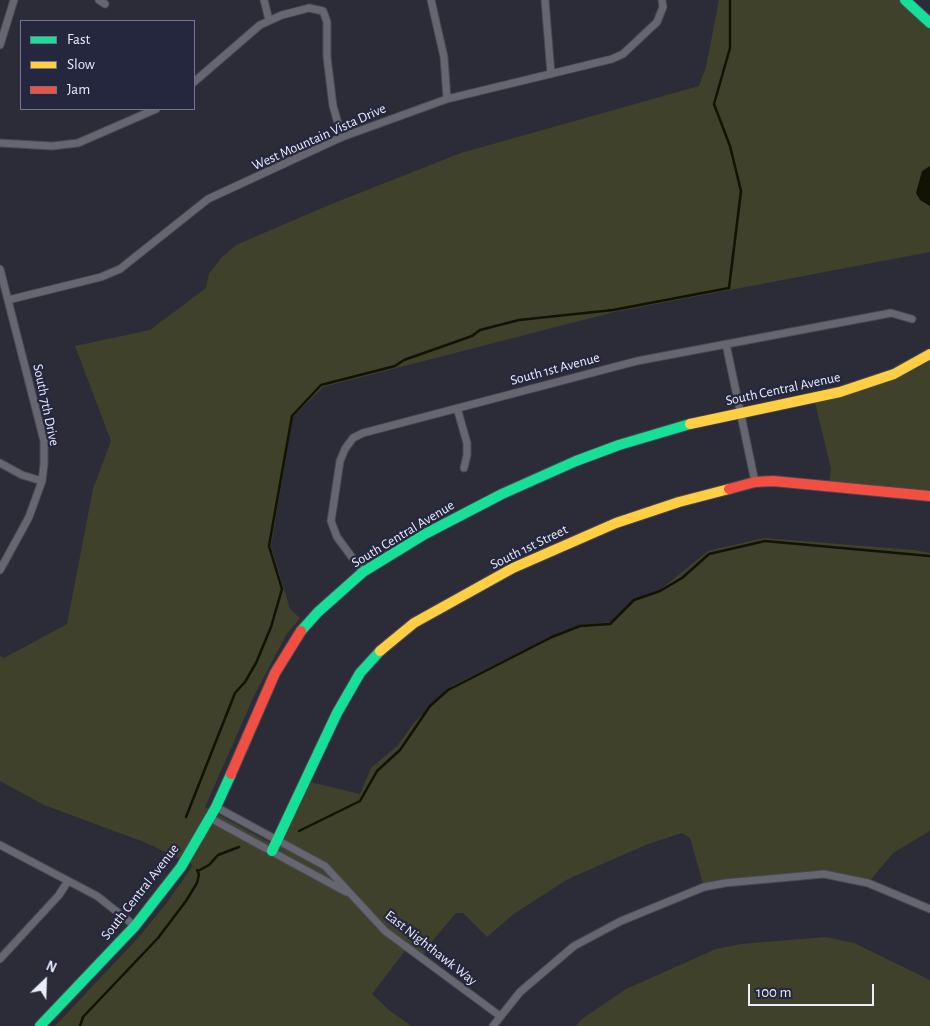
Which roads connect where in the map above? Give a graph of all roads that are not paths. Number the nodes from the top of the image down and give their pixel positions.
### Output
1 (14, 0) edge
2 (264, 0) edge
3 (431, 0) edge
4 (545, 0) edge
5 (662, 0) edge
6 (905, 0) edge
7 (269, 20) junction
8 (930, 23) edge
9 (0, 45) edge
10 (551, 74) junction
11 (195, 81) edge
12 (447, 99) junction
13 (154, 110) edge
14 (342, 137) junction
15 (0, 143) edge
16 (0, 269) edge
17 (8, 300) junction
18 (912, 318) dead end
19 (726, 344) junction
20 (930, 354) edge
21 (457, 408) junction
22 (740, 412) junction
23 (0, 463) edge
24 (464, 468) dead end
25 (42, 481) junction
26 (755, 482) junction
27 (930, 496) edge
28 (0, 570) edge
29 (363, 572) junction
30 (216, 807) junction
31 (210, 818) junction
32 (277, 840) junction
33 (0, 846) edge
34 (272, 851) junction
35 (68, 881) junction
36 (351, 895) junction
37 (930, 909) edge
38 (135, 926) junction
39 (0, 959) edge
40 (500, 1016) junction
41 (40, 1026) edge
42 (493, 1026) edge

1 - 9 street
2 - 7 street
3 - 12 street
4 - 10 street
5 - 10 street, West Mountain Vista Drive
6 - 8 street
7 - 11 street
7 - 14 street
10 - 12 street, West Mountain Vista Drive
12 - 14 street, West Mountain Vista Drive
13 - 15 street
14 - 17 street, West Mountain Vista Drive
16 - 17 street, South 7th Drive
17 - 25 street, South 7th Drive
18 - 19 street, South 1st Avenue
19 - 21 street, South 1st Avenue
19 - 22 street
20 - 22 street, South Central Avenue
21 - 24 street
21 - 29 street, South 1st Avenue
22 - 26 street
22 - 29 street, South Central Avenue
23 - 25 street
25 - 28 street, South 7th Drive
26 - 27 street, South 1st Street
26 - 32 street, South 1st Street
29 - 30 street, South Central Avenue
30 - 31 street, South Central Avenue
30 - 32 street, East Nighthawk Way
31 - 34 street, East Nighthawk Way
31 - 38 street, South Central Avenue
32 - 34 street, South 1st Street
32 - 36 street, East Nighthawk Way
33 - 35 street
34 - 36 street, East Nighthawk Way
35 - 38 street
35 - 39 street
36 - 40 street, East Nighthawk Way
37 - 40 street
38 - 41 street, South Central Avenue
40 - 42 street

